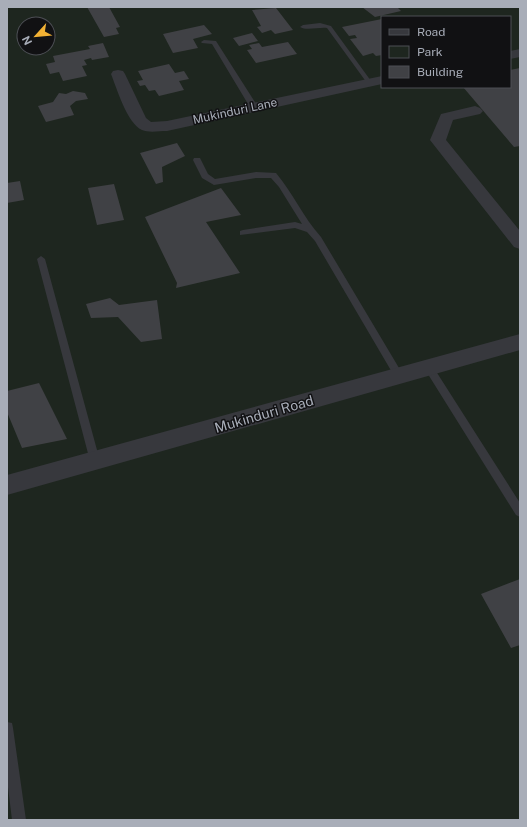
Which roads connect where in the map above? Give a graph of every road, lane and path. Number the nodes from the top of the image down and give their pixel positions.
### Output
1 (303, 27) dead end
2 (204, 42) dead end
3 (118, 74) dead end
4 (375, 81) edge
5 (254, 107) junction
6 (475, 111) dead end
7 (197, 160) dead end
8 (310, 230) junction
9 (243, 233) dead end
10 (520, 243) edge
11 (41, 259) dead end
12 (520, 342) edge
13 (429, 368) junction
14 (399, 376) junction
15 (95, 461) junction
16 (7, 485) edge
17 (520, 512) edge
18 (7, 728) edge
19 (19, 820) edge

1 - 4 lane
2 - 5 lane
3 - 5 street, Mukinduri Lane
4 - 5 street, Mukinduri Lane
6 - 10 street
7 - 8 lane
8 - 9 lane
8 - 14 lane
11 - 15 lane
12 - 13 street, Mukinduri Road
13 - 14 street, Mukinduri Road
13 - 17 lane
14 - 15 street, Mukinduri Road
15 - 16 street, Mukinduri Road
18 - 19 lane

